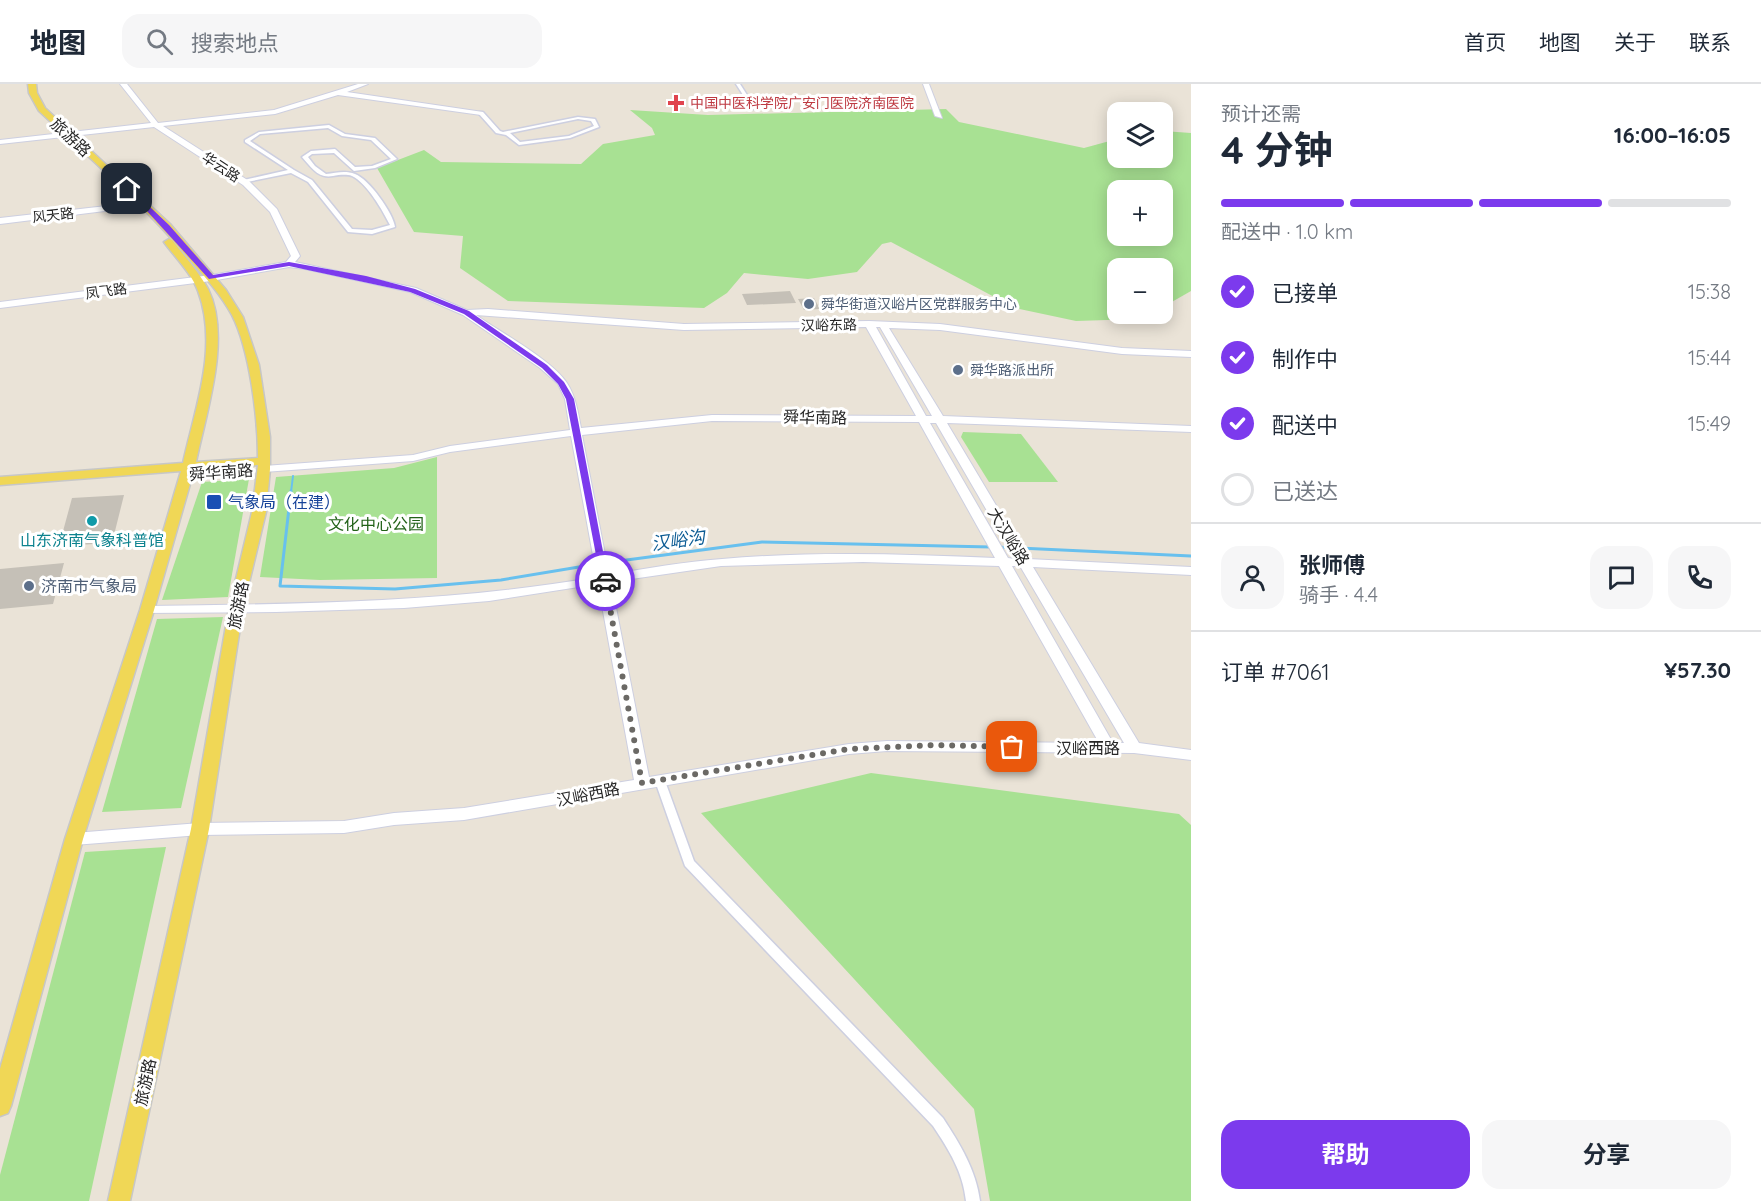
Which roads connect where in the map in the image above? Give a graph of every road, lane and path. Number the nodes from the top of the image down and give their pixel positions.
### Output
1 (32, 84) edge
2 (123, 84) edge
3 (365, 84) edge
4 (738, 84) edge
5 (926, 84) edge
6 (23, 89) edge
7 (335, 92) junction
8 (754, 108) dead end
9 (481, 113) joint
10 (939, 116) dead end
11 (157, 126) junction
12 (503, 133) junction
13 (70, 135) junction
14 (57, 137) junction
15 (0, 142) edge
16 (292, 171) junction
17 (242, 181) junction
18 (142, 204) junction
19 (130, 206) junction
20 (0, 221) edge
21 (289, 264) junction
22 (194, 278) junction
23 (212, 278) junction
24 (0, 305) edge
25 (466, 313) junction
26 (869, 324) junction
27 (883, 325) junction
28 (1191, 354) edge
29 (923, 419) junction
30 (940, 421) junction
31 (1191, 429) edge
32 (575, 432) junction
33 (264, 465) junction
34 (187, 471) junction
35 (0, 481) edge
36 (0, 488) edge
37 (1005, 564) junction
38 (1027, 565) junction
39 (603, 569) junction
40 (1191, 571) edge
41 (236, 609) junction
42 (147, 610) junction
43 (1109, 748) junction
44 (1134, 748) junction
45 (1191, 755) edge
46 (660, 781) junction
47 (642, 783) junction
48 (200, 829) junction
49 (74, 839) junction
50 (0, 1106) edge
51 (119, 1201) edge
52 (973, 1201) edge

1 - 13 main road, 旅游路
2 - 11 street, 华云路
3 - 7 street
4 - 8 street
5 - 10 street
6 - 14 main road, 旅游路
7 - 9 street
7 - 11 street
9 - 12 street
11 - 13 street
11 - 17 street, 华云路
12 - 12 street
13 - 14 street
13 - 18 main road, 旅游路
14 - 15 street
14 - 19 main road, 旅游路
16 - 16 street
16 - 17 street
17 - 21 street, 华云路
18 - 19 street, 风天路
18 - 23 main road, 旅游路
19 - 20 street, 风天路
19 - 22 main road, 旅游路
21 - 23 street
21 - 25 street
22 - 23 street, 凤飞路
22 - 24 street, 凤飞路
22 - 34 main road, 旅游路
23 - 33 main road, 旅游路
25 - 26 street, 汉峪东路
25 - 32 street
26 - 27 street, 汉峪东路
26 - 29 street, 大汉峪路
27 - 28 street, 汉峪东路
27 - 30 street, 大汉峪路
29 - 30 street, 舜华南路
29 - 32 street, 舜华南路
29 - 37 street, 大汉峪路
30 - 31 street, 舜华南路
30 - 38 street, 大汉峪路
32 - 33 street, 舜华南路
32 - 39 street
33 - 34 main road, 舜华南路
33 - 41 main road, 旅游路
34 - 35 main road, 舜华南路
34 - 36 main road, 舜华南路
34 - 42 main road, 旅游路
37 - 38 street
37 - 39 street
37 - 43 street, 大汉峪路
38 - 40 street
38 - 44 street, 大汉峪路
39 - 41 street
39 - 47 street
41 - 42 street
41 - 48 main road, 旅游路
42 - 49 main road, 旅游路
43 - 44 street, 汉峪西路
43 - 46 street, 汉峪西路
44 - 45 street, 汉峪西路
46 - 47 street, 汉峪西路
46 - 52 street
47 - 48 street, 汉峪西路
48 - 49 street, 汉峪西路
48 - 51 main road, 旅游路
49 - 50 main road, 旅游路

